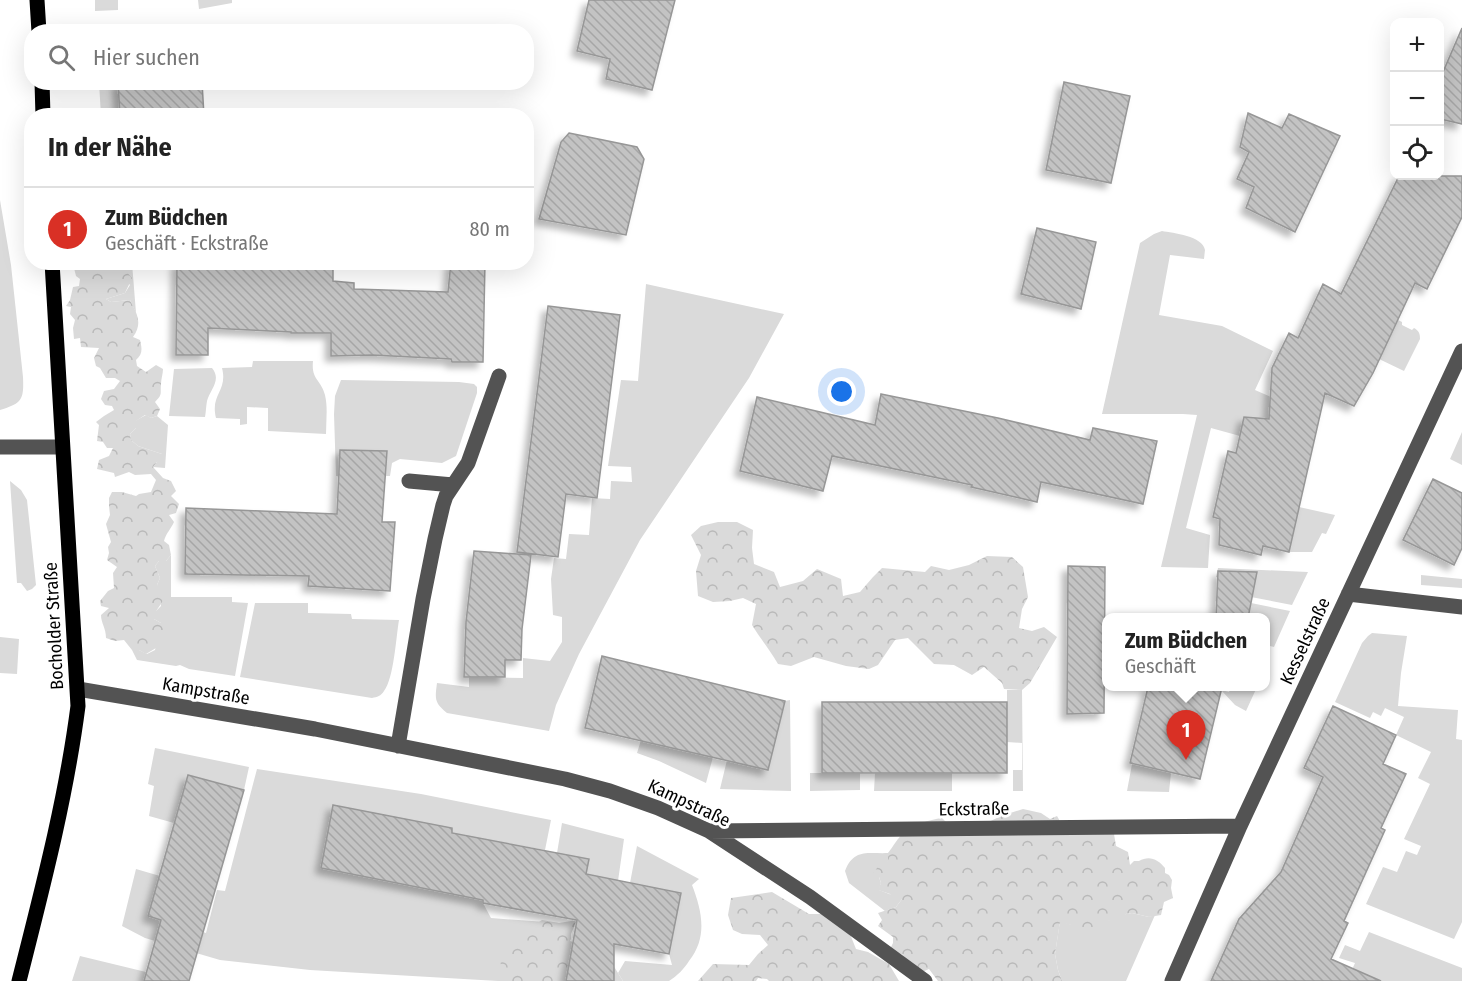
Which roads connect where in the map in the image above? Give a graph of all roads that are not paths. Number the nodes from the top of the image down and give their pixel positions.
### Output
1 (37, 0) edge
2 (38, 24) edge
3 (42, 90) edge
4 (43, 108) edge
5 (52, 270) edge
6 (1462, 351) edge
7 (499, 376) dead end
8 (0, 447) edge
9 (62, 447) junction
10 (409, 481) dead end
11 (453, 485) junction
12 (1348, 594) junction
13 (1462, 607) edge
14 (78, 689) junction
15 (398, 746) junction
16 (1239, 826) junction
17 (709, 831) junction
18 (19, 981) edge
19 (925, 981) edge
20 (1172, 981) edge

1 - 2 main road
3 - 4 main road
5 - 9 main road, Bocholder Straße
6 - 12 street, Kesselstraße
7 - 11 street
8 - 9 street
9 - 14 main road, Bocholder Straße
10 - 11 street
11 - 15 street
12 - 13 street
12 - 16 street, Kesselstraße
14 - 15 street, Kampstraße
14 - 18 main road, Bocholder Straße
15 - 17 street, Kampstraße
16 - 17 street, Eckstraße
16 - 20 street, Kesselstraße
17 - 19 street, Kampstraße

